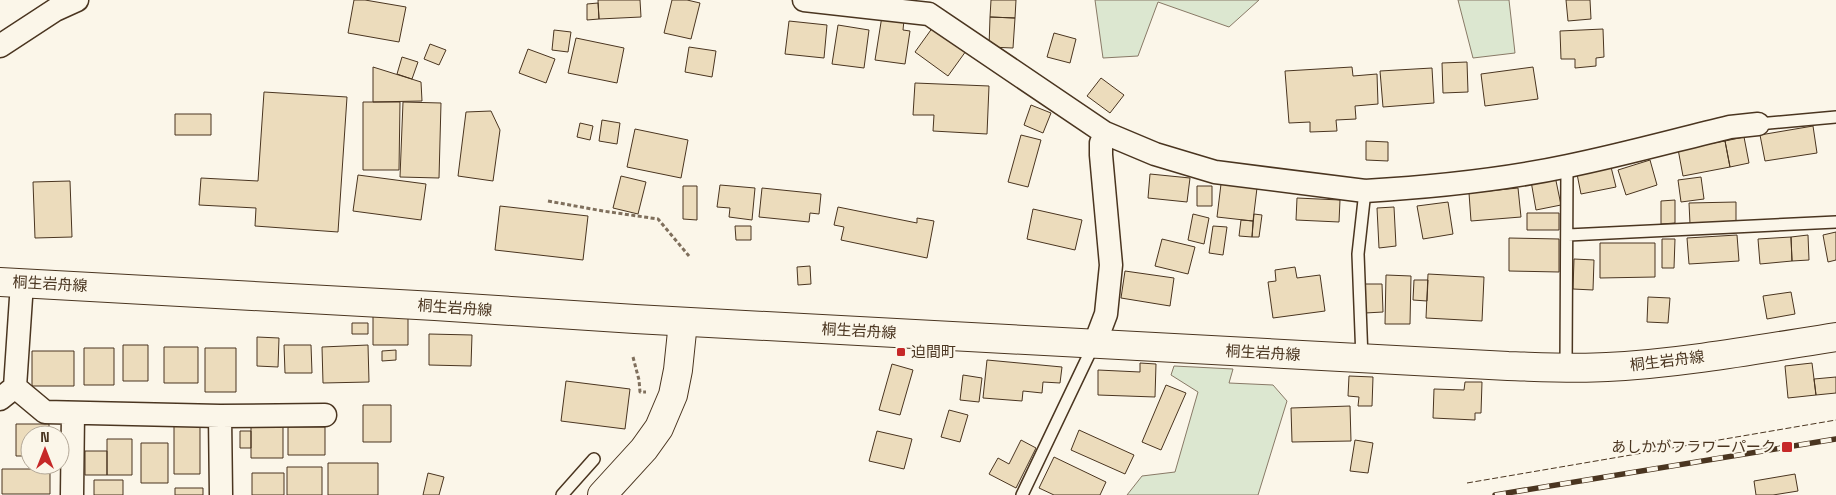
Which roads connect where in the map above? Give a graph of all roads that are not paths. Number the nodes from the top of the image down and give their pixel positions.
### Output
1 (804, 0) edge
2 (68, 2) edge
3 (928, 7) edge
4 (0, 46) edge
5 (1836, 117) edge
6 (1758, 124) joint
7 (1105, 133) junction
8 (1567, 167) junction
9 (1365, 191) junction
10 (1836, 222) edge
11 (1568, 235) junction
12 (11, 282) edge
13 (683, 322) junction
14 (1836, 336) edge
15 (1095, 343) junction
16 (1362, 359) junction
17 (1566, 368) junction
18 (7, 393) edge
19 (72, 412) junction
20 (325, 415) dead end
21 (220, 416) junction
22 (594, 459) dead end
23 (72, 495) edge
24 (221, 495) edge
25 (562, 495) edge
26 (602, 495) edge
27 (1022, 495) edge

1 - 3 street
2 - 4 street
3 - 7 street
5 - 6 lane
6 - 8 street
7 - 9 street
7 - 15 street
8 - 9 street
8 - 11 lane
9 - 16 lane
10 - 11 lane
11 - 17 lane
12 - 13 main road, 桐生岩舟線
12 - 18 street
13 - 15 main road, 桐生岩舟線
13 - 26 main road
14 - 17 main road, 桐生岩舟線
15 - 16 main road, 桐生岩舟線
15 - 27 lane
16 - 17 main road, 桐生岩舟線
18 - 19 street
19 - 21 street
19 - 23 street
20 - 21 street
21 - 24 street
22 - 25 lane

